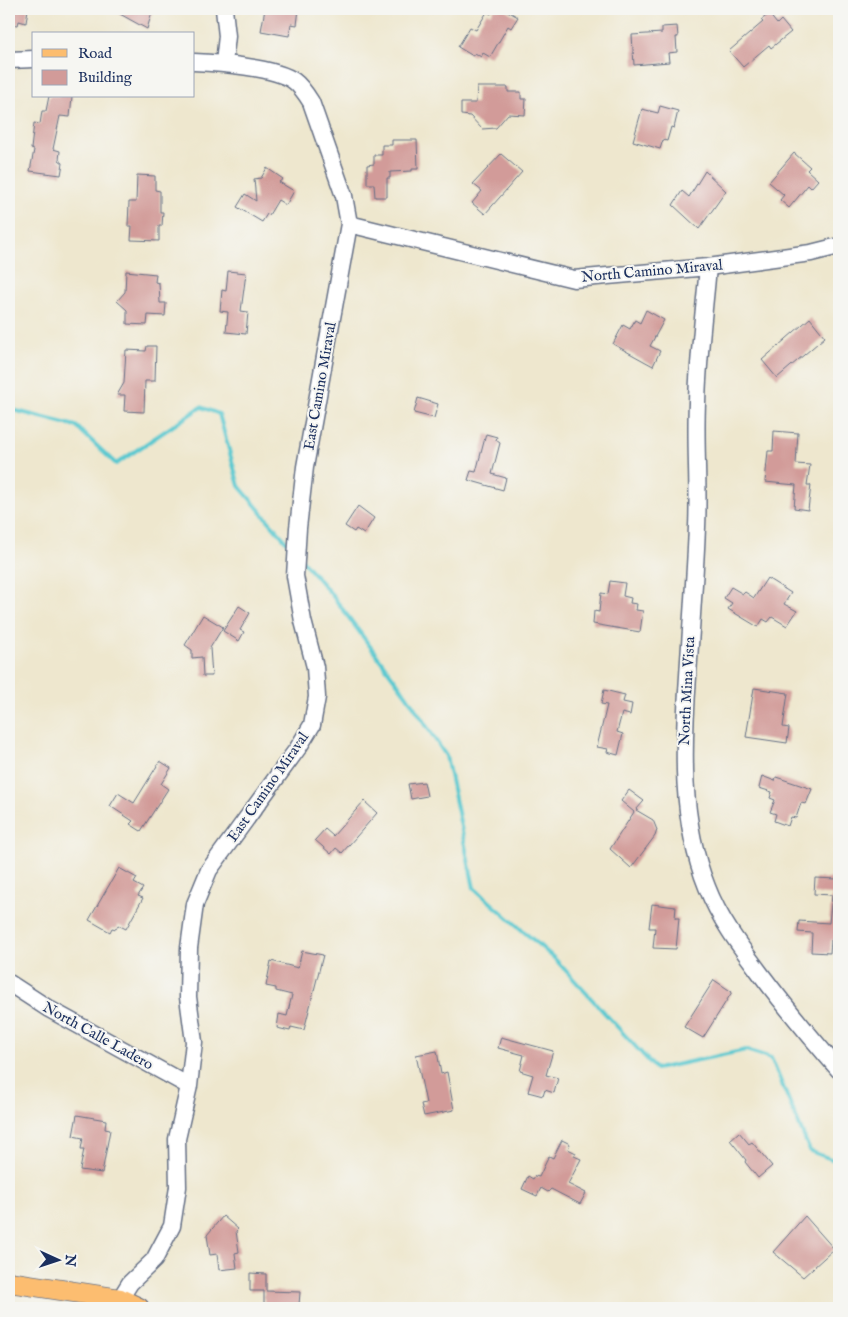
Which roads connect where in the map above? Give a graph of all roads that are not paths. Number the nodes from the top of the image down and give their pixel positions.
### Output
1 (224, 9) edge
2 (195, 62) edge
3 (224, 63) junction
4 (349, 224) junction
5 (839, 246) edge
6 (708, 267) junction
7 (9, 983) edge
8 (839, 1070) edge
9 (189, 1086) junction
10 (9, 1282) edge
11 (120, 1299) junction
12 (139, 1308) edge

1 - 3 street
2 - 3 street
3 - 4 street
4 - 6 street, North Camino Miraval
4 - 9 street, East Camino Miraval
5 - 6 street, North Camino Miraval
6 - 8 street, North Mina Vista
7 - 9 street, North Calle Ladero
9 - 11 street, East Camino Miraval
10 - 11 main road
11 - 12 main road

